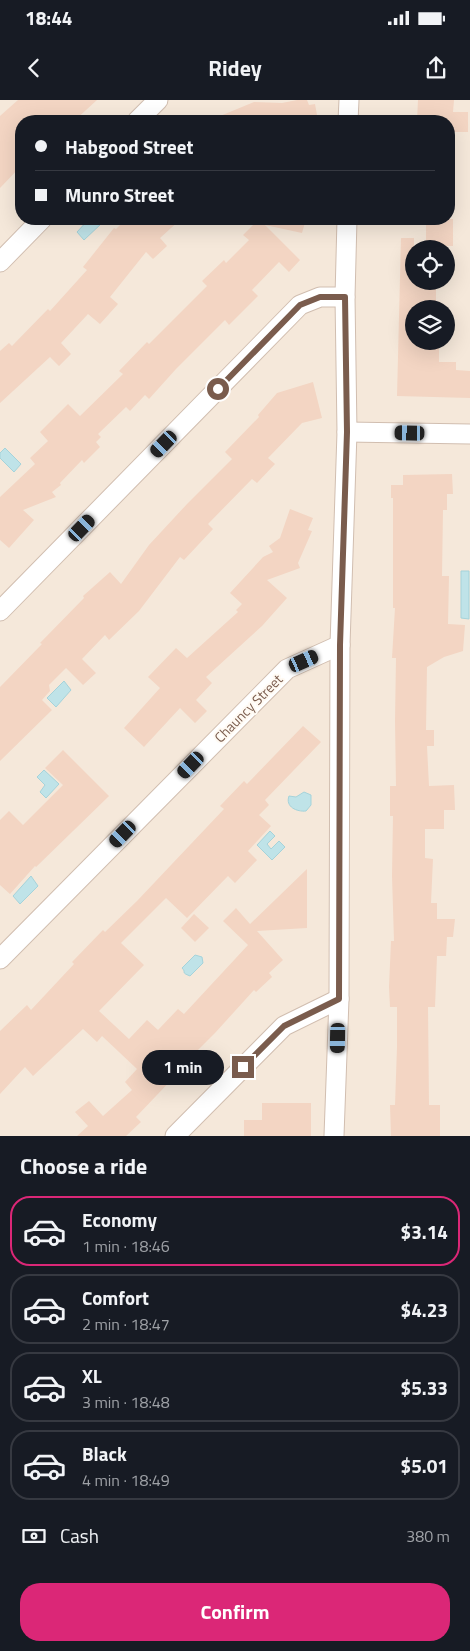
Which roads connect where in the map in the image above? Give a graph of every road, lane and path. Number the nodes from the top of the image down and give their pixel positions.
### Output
1 (158, 100) edge
2 (349, 100) edge
3 (143, 115) edge
4 (348, 115) edge
5 (36, 225) edge
6 (346, 225) edge
7 (0, 262) edge
8 (345, 297) junction
9 (347, 432) junction
10 (470, 434) edge
11 (0, 611) edge
12 (340, 645) junction
13 (0, 959) edge
14 (339, 999) junction
15 (175, 1136) edge
16 (334, 1136) edge

1 - 3 street
2 - 4 street
5 - 7 street
6 - 8 street
8 - 9 street
8 - 11 street
9 - 10 street
9 - 12 street
12 - 13 street, Chauncy Street
12 - 14 street
14 - 15 street
14 - 16 street

